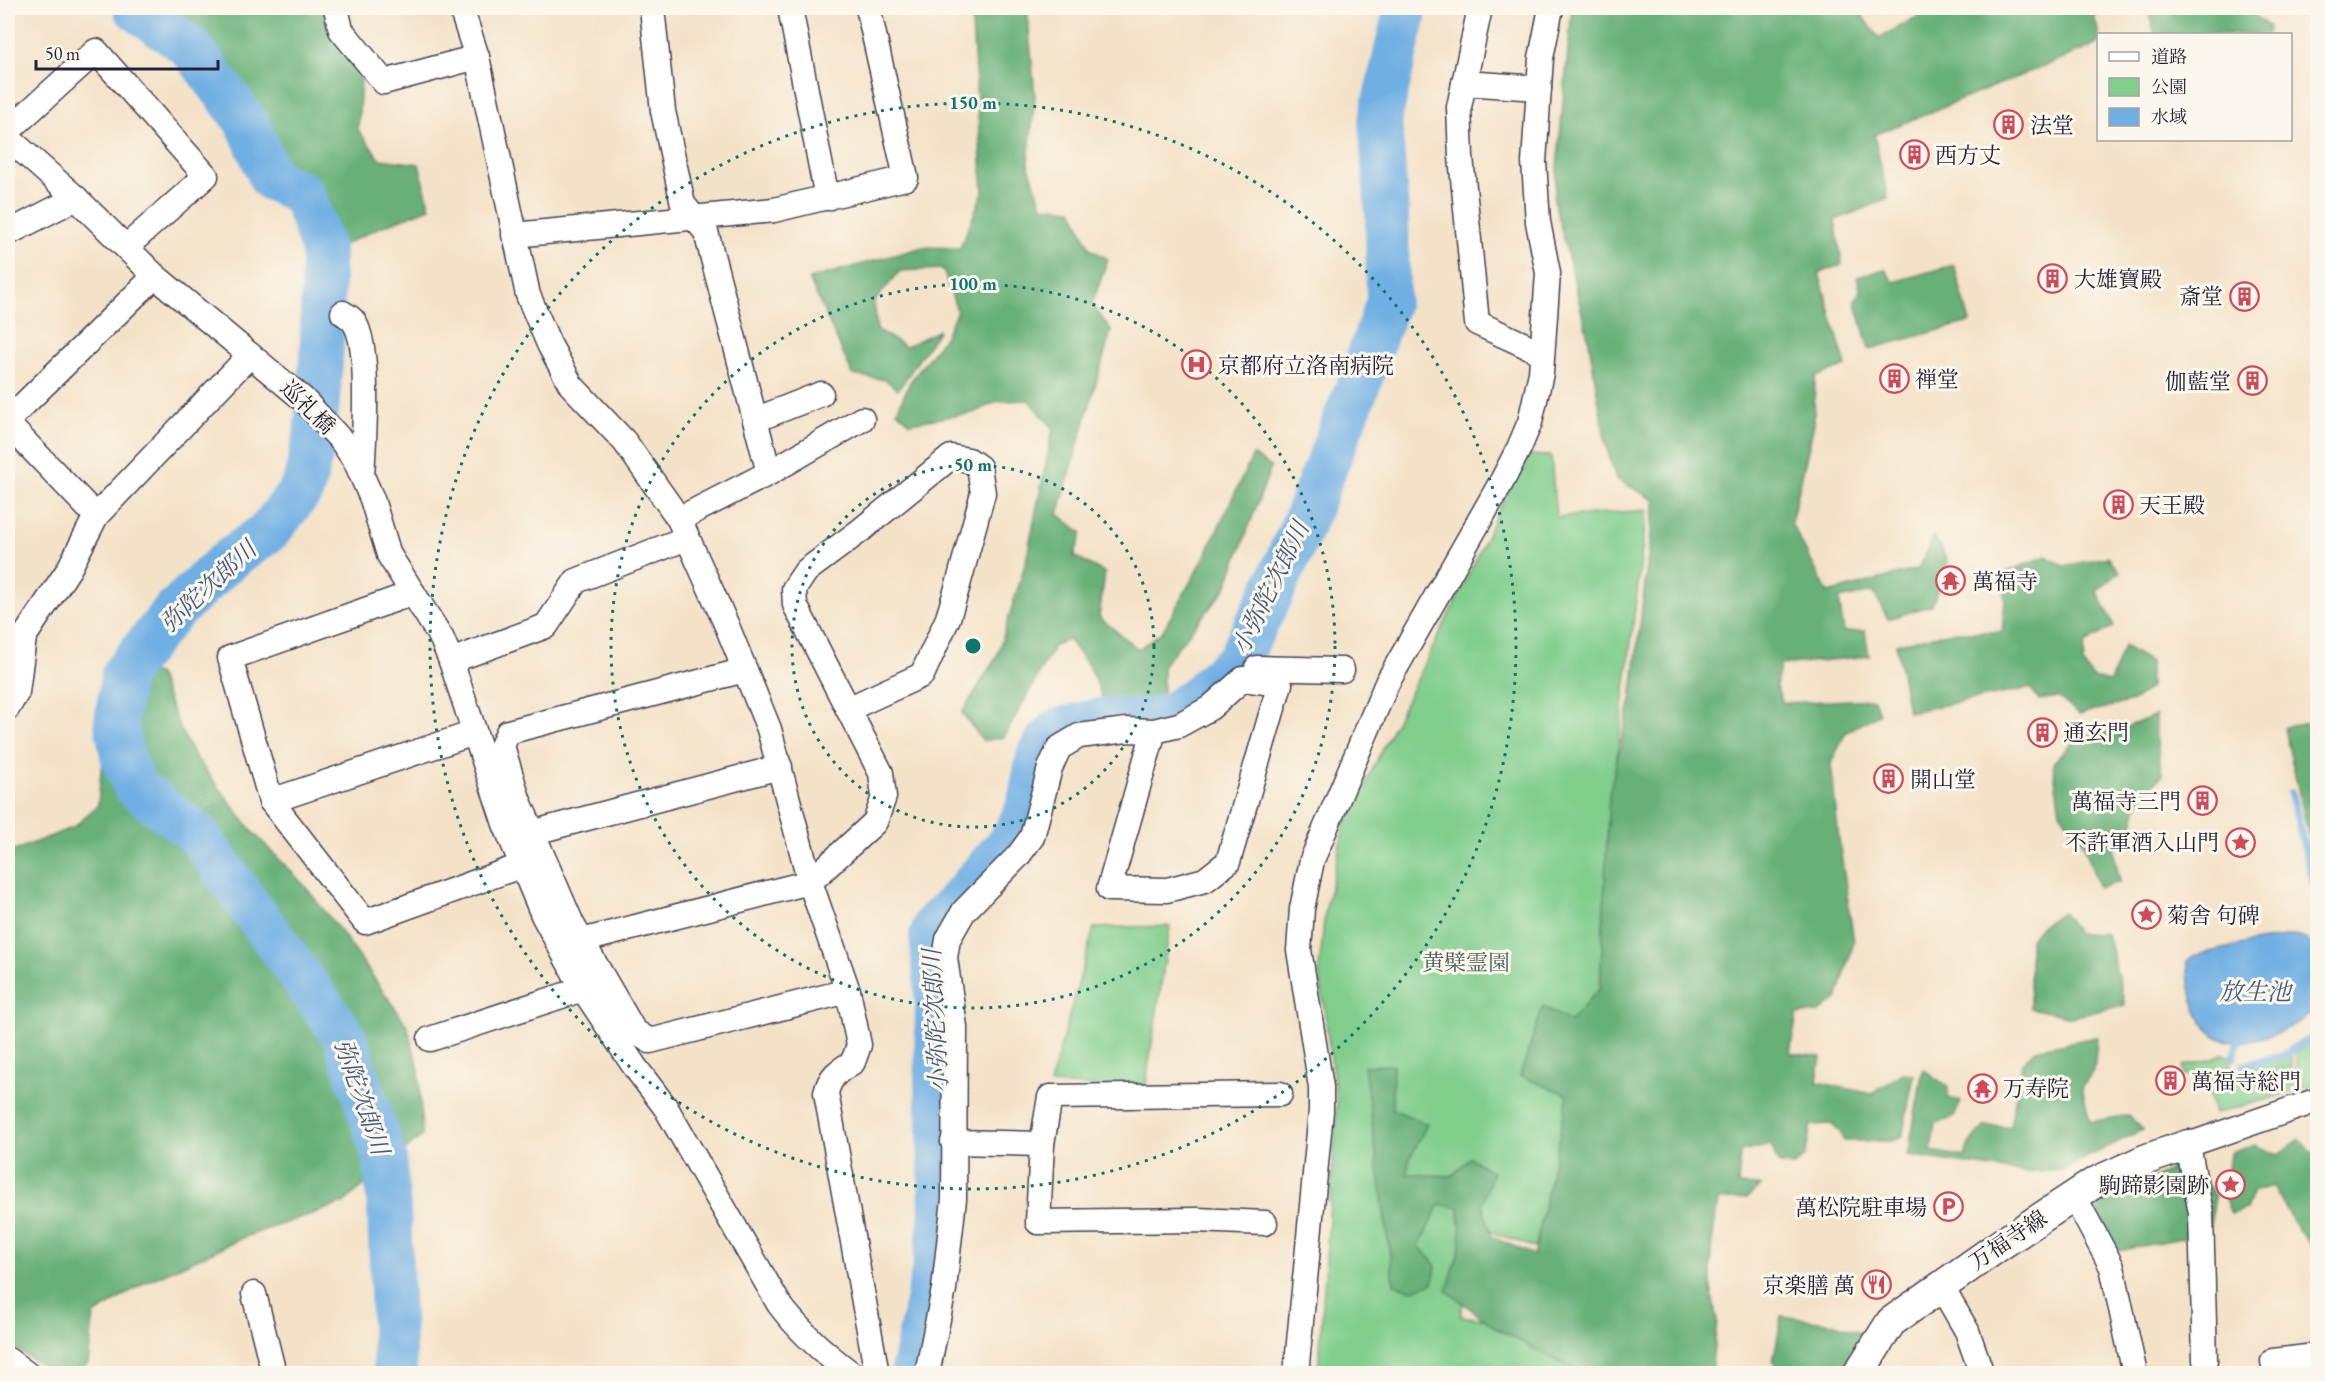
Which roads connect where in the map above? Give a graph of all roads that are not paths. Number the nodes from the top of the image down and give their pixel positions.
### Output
1 (336, 8) edge
2 (461, 8) edge
3 (652, 8) edge
4 (790, 8) edge
5 (868, 8) edge
6 (1480, 8) edge
7 (1551, 8) edge
8 (477, 57) junction
9 (1464, 83) junction
10 (1539, 88) junction
11 (8, 131) edge
12 (8, 138) edge
13 (76, 198) junction
14 (827, 198) junction
15 (695, 217) junction
16 (8, 233) edge
17 (514, 235) junction
18 (126, 247) junction
19 (155, 276) junction
20 (343, 313) dead end
21 (1542, 353) junction
22 (250, 356) junction
23 (820, 394) dead end
24 (862, 419) dead end
25 (755, 420) junction
26 (8, 422) edge
27 (769, 473) junction
28 (362, 476) junction
29 (96, 516) junction
30 (683, 529) junction
31 (412, 593) junction
32 (451, 661) junction
33 (745, 670) junction
34 (1342, 670) dead end
35 (1243, 679) junction
36 (8, 707) edge
37 (848, 709) junction
38 (1154, 731) junction
39 (474, 733) junction
40 (780, 767) junction
41 (271, 801) junction
42 (531, 833) junction
43 (523, 865) junction
44 (810, 882) junction
45 (581, 941) junction
46 (583, 989) junction
47 (848, 991) junction
48 (430, 1039) dead end
49 (1280, 1094) dead end
50 (2318, 1100) edge
51 (953, 1142) junction
52 (1042, 1144) junction
53 (2188, 1145) junction
54 (2074, 1196) junction
55 (1265, 1223) dead end
56 (1941, 1286) junction
57 (254, 1294) dead end
58 (2315, 1356) dead end
59 (8, 1360) edge
60 (2205, 1360) dead end
61 (27, 1374) edge
62 (274, 1374) edge
63 (852, 1374) edge
64 (877, 1374) edge
65 (927, 1374) edge
66 (1296, 1374) edge
67 (1858, 1374) edge
68 (1982, 1374) edge
69 (2135, 1374) edge
70 (2276, 1374) edge

1 - 8 street
2 - 8 street
3 - 15 street
4 - 14 street
5 - 14 street
6 - 9 street
7 - 10 street
8 - 17 street
9 - 10 street
9 - 21 street
10 - 21 street
11 - 18 street
12 - 13 street, 巡礼橋
13 - 16 street
13 - 18 street, 巡礼橋
14 - 15 street
15 - 17 street
15 - 25 street
17 - 30 street
18 - 19 street, 巡礼橋
19 - 22 street, 巡礼橋
19 - 26 street
20 - 28 street
21 - 66 street
22 - 28 street, 巡礼橋
22 - 29 street
23 - 25 street
24 - 27 street
25 - 27 street
26 - 29 street
27 - 30 street
28 - 31 street, 巡礼橋
29 - 36 street
30 - 32 street
30 - 33 street
31 - 32 street, 巡礼橋
31 - 41 street
32 - 39 street, 巡礼橋
33 - 40 street
33 - 42 street
34 - 35 street
35 - 38 street
35 - 38 street
37 - 37 street
37 - 44 street
38 - 51 street
39 - 41 street
39 - 43 street, 巡礼橋
40 - 42 street
40 - 44 street
41 - 43 street
42 - 45 street
43 - 46 street, 巡礼橋
44 - 45 street
44 - 47 street
45 - 47 street
46 - 48 street
46 - 63 street, 巡礼橋
47 - 64 street
49 - 52 street
50 - 53 street
51 - 52 street
51 - 65 street
52 - 55 street
53 - 54 main road, 万福寺線
53 - 60 street
54 - 56 main road, 万福寺線
54 - 69 street
56 - 67 main road, 万福寺線
56 - 68 street
57 - 62 street
58 - 70 street
59 - 61 street

